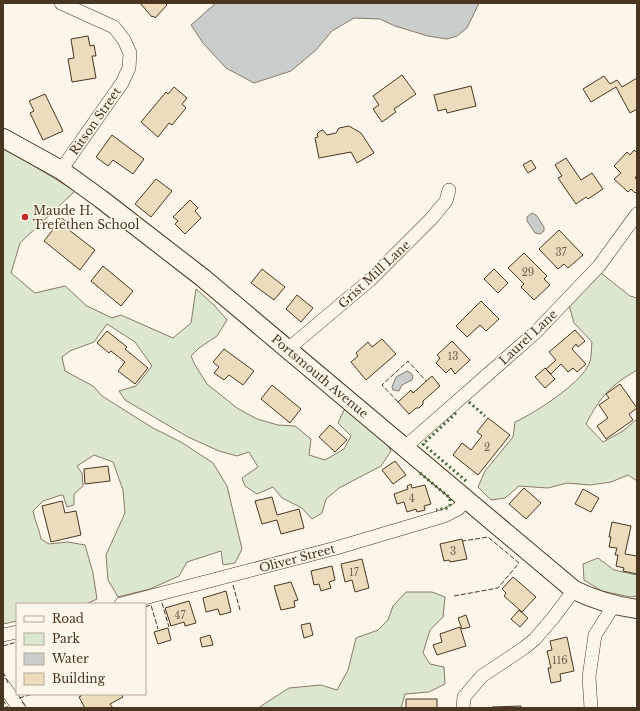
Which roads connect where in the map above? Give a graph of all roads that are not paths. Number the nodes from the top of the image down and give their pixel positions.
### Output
1 (61, 3) edge
2 (3, 138) edge
3 (61, 170) junction
4 (449, 190) dead end
5 (637, 214) edge
6 (288, 349) junction
7 (404, 448) junction
8 (467, 499) junction
9 (574, 590) junction
10 (125, 603) edge
11 (614, 605) junction
12 (637, 608) edge
13 (16, 632) edge
14 (3, 635) edge
15 (3, 685) edge
16 (19, 708) edge
17 (463, 708) edge
18 (591, 708) edge

1 - 3 street, Ritson Street
2 - 3 main road, Portsmouth Avenue
3 - 6 main road, Portsmouth Avenue
4 - 6 street, Grist Mill Lane
5 - 7 street, Laurel Lane
6 - 7 main road, Portsmouth Avenue
7 - 8 main road, Portsmouth Avenue
8 - 9 main road, Portsmouth Avenue
8 - 10 street, Oliver Street
9 - 11 main road, Portsmouth Avenue
9 - 17 street
11 - 12 main road, Portsmouth Avenue
11 - 18 street
13 - 14 street
15 - 16 street

